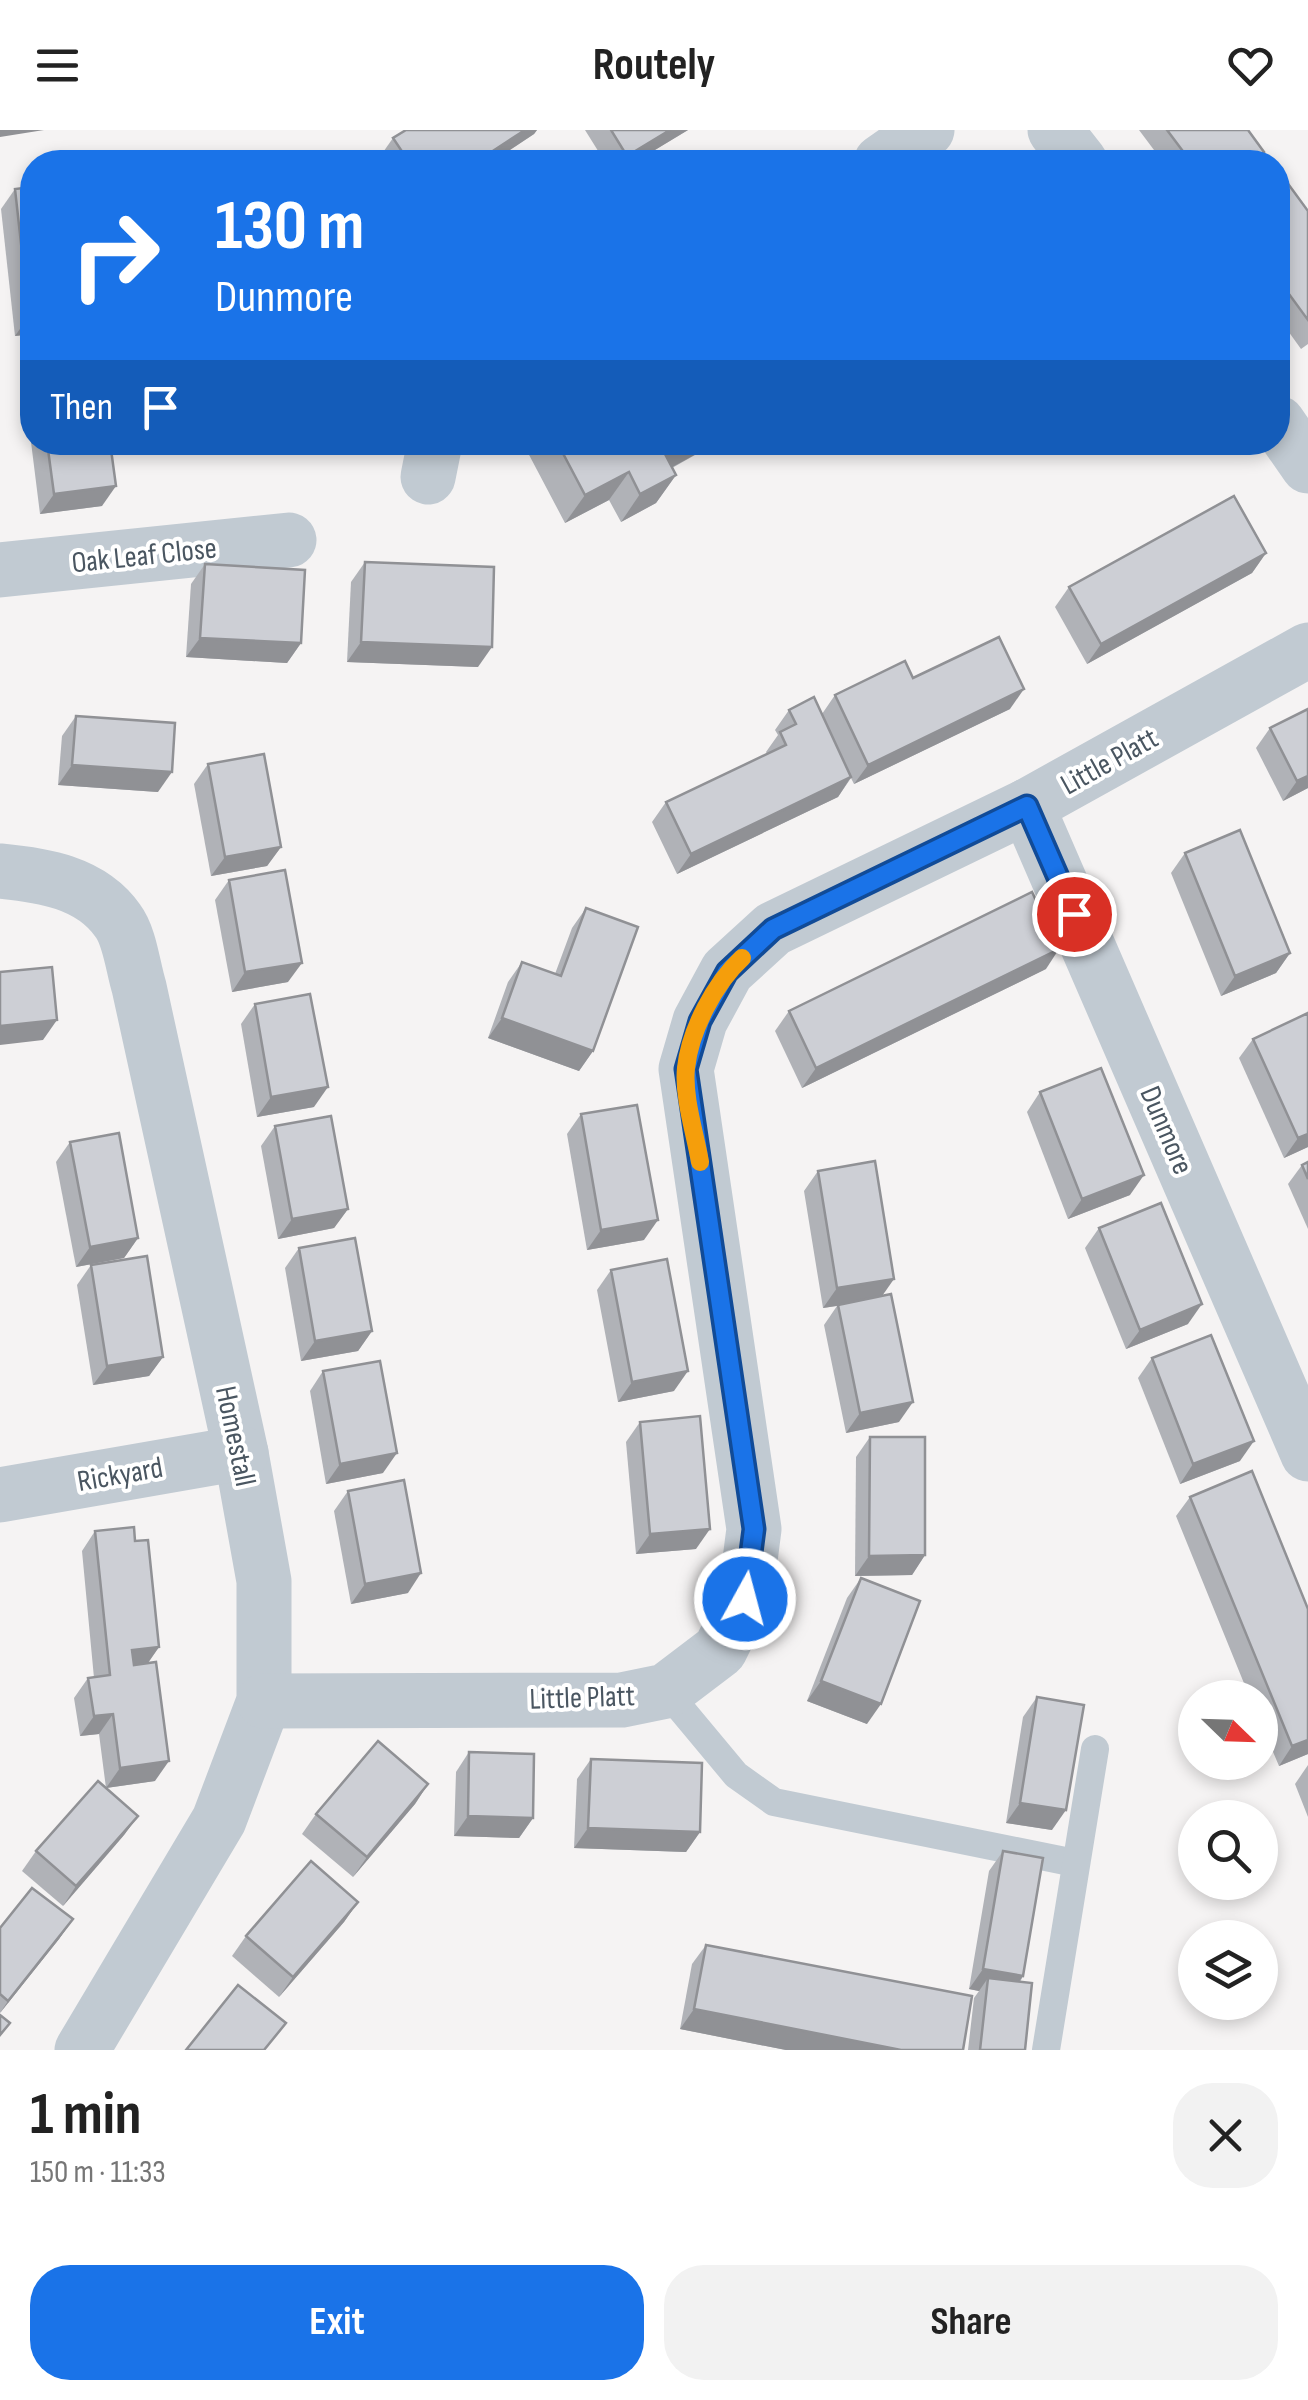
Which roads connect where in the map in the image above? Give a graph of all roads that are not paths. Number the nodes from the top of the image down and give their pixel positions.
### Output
1 (927, 130) edge
2 (1055, 130) edge
3 (898, 150) edge
4 (1071, 150) edge
5 (1290, 440) edge
6 (1308, 466) edge
7 (289, 540) dead end
8 (0, 570) edge
9 (1308, 650) edge
10 (1027, 806) junction
11 (0, 871) edge
12 (241, 1453) junction
13 (1308, 1454) edge
14 (0, 1495) edge
15 (666, 1691) junction
16 (264, 1701) junction
17 (1096, 1749) dead end
18 (1076, 1863) junction
19 (82, 2050) edge
20 (1046, 2050) edge

1 - 3 street
2 - 4 street
5 - 6 street
7 - 8 street, Oak Leaf Close
9 - 10 street, Little Platt
10 - 13 street, Dunmore
10 - 15 street, Little Platt
11 - 12 street, Homestall
12 - 14 street, Rickyard
12 - 16 street, Homestall
15 - 16 street, Little Platt
15 - 18 lane
16 - 19 street, Homestall
17 - 18 lane
18 - 20 lane

